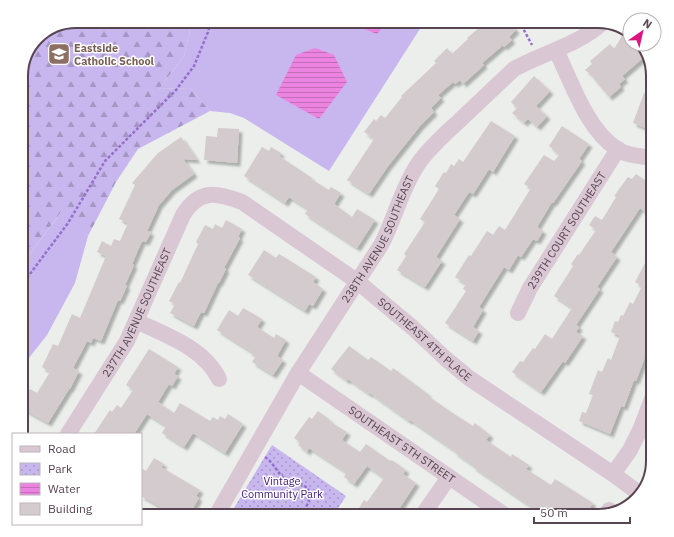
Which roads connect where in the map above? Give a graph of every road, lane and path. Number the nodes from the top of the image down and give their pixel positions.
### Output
1 (209, 28) edge
2 (523, 28) edge
3 (597, 28) edge
4 (556, 50) junction
5 (538, 57) junction
6 (618, 149) junction
7 (646, 157) edge
8 (206, 195) joint
9 (28, 277) edge
10 (358, 282) junction
11 (518, 313) dead end
12 (136, 321) junction
13 (298, 373) junction
14 (219, 379) dead end
15 (646, 415) edge
16 (69, 433) edge
17 (254, 450) junction
18 (613, 474) junction
19 (449, 477) junction
20 (636, 491) edge
21 (220, 509) edge
22 (306, 509) edge
23 (427, 509) edge
24 (496, 509) edge

1 - 9 path
2 - 5 path
3 - 4 street, 238TH AVENUE SOUTHEAST
4 - 5 street, 238TH AVENUE SOUTHEAST
4 - 6 street
5 - 10 street, 238TH AVENUE SOUTHEAST
6 - 7 street
6 - 11 street, 239TH COURT SOUTHEAST
8 - 10 street, SOUTHEAST 4TH PLACE
8 - 12 street, 237TH AVENUE SOUTHEAST
10 - 13 street, 238TH AVENUE SOUTHEAST
10 - 18 street, SOUTHEAST 4TH PLACE
12 - 14 street
12 - 16 street, 237TH AVENUE SOUTHEAST
13 - 17 street, 238TH AVENUE SOUTHEAST
13 - 19 street, SOUTHEAST 5TH STREET
15 - 18 street
17 - 21 street, 238TH AVENUE SOUTHEAST
17 - 22 path
18 - 20 street, SOUTHEAST 4TH PLACE
19 - 23 street
19 - 24 street, SOUTHEAST 5TH STREET

